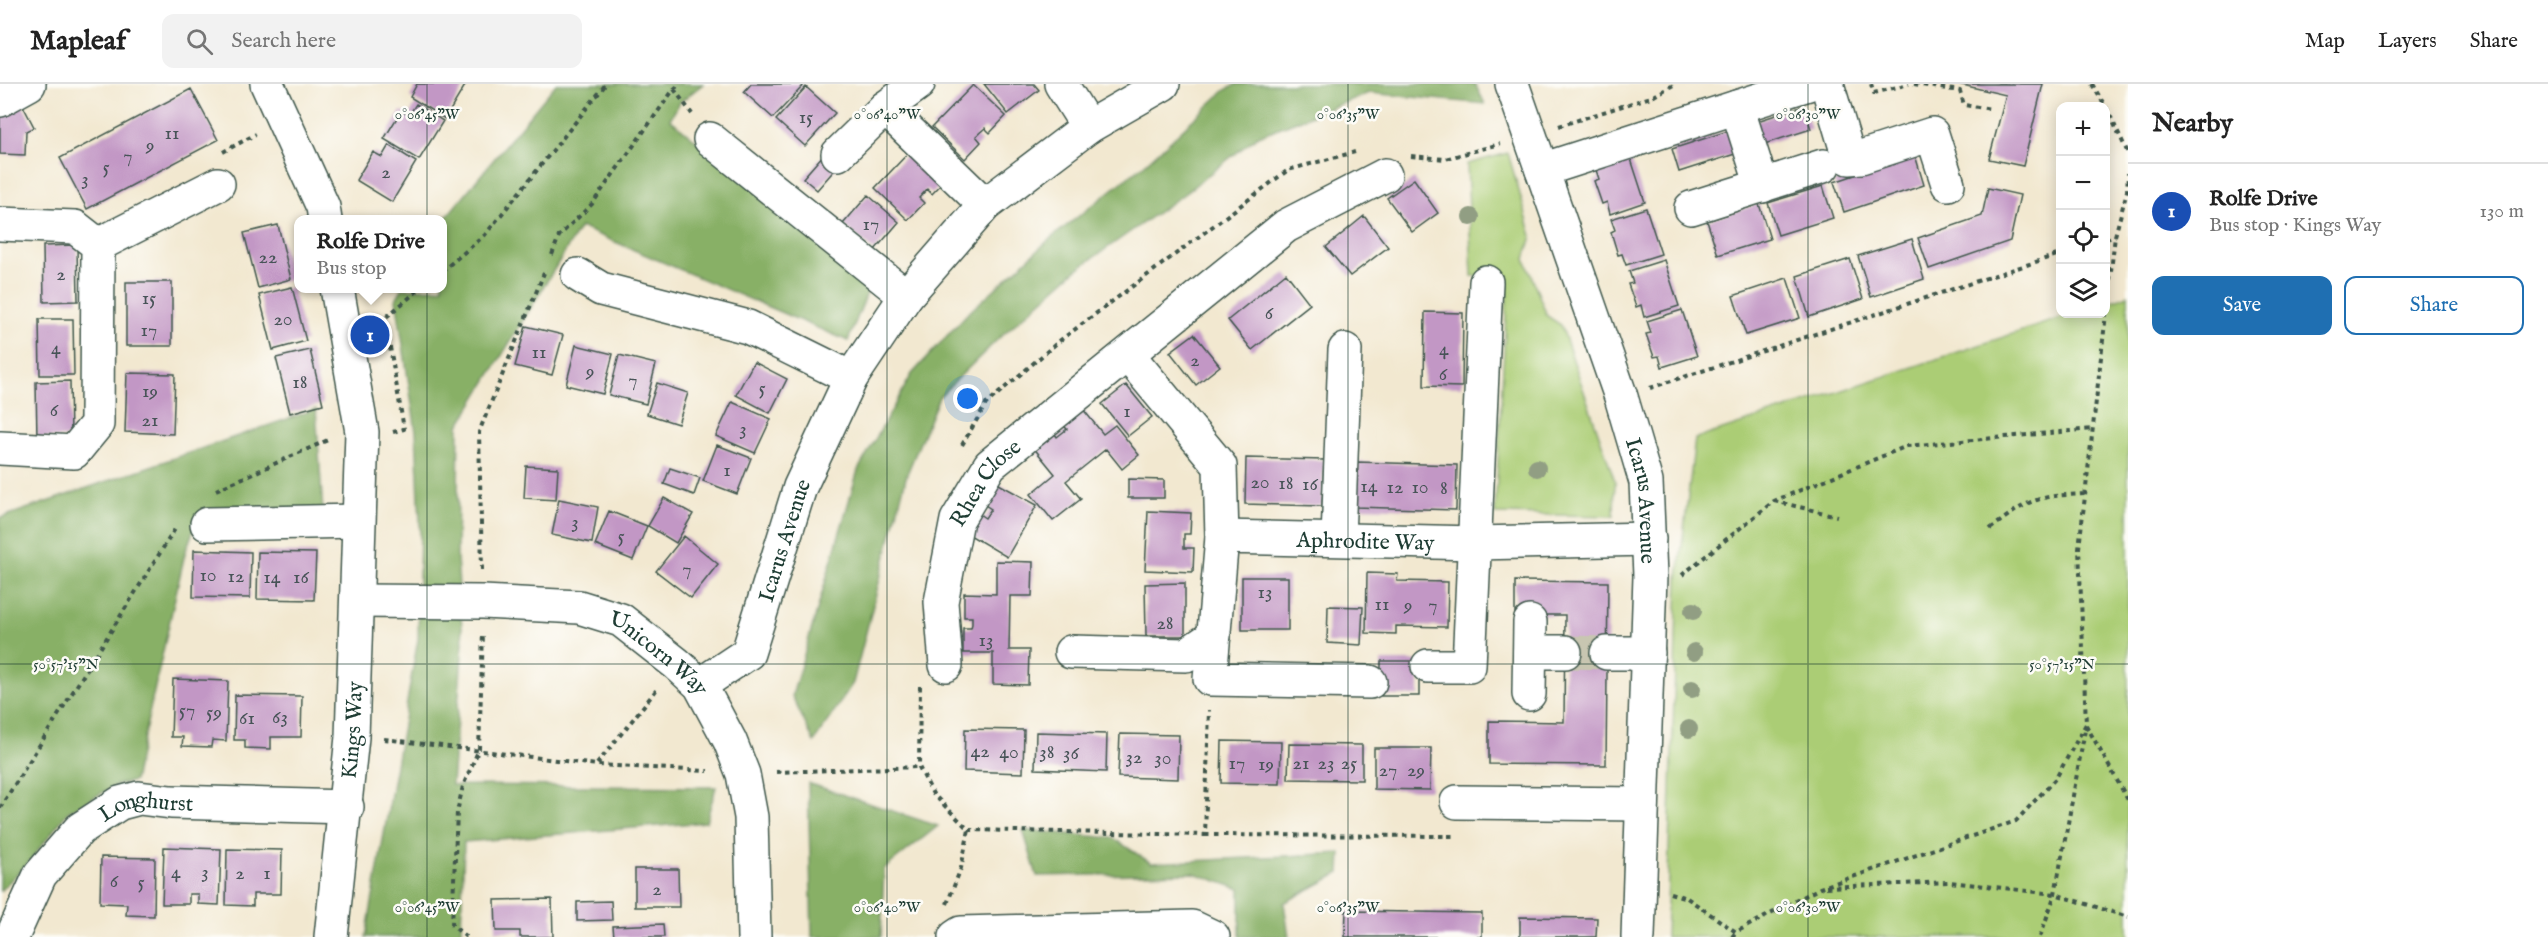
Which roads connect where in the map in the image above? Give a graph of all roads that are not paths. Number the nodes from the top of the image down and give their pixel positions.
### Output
1 (29, 84) edge
2 (268, 84) edge
3 (918, 84) edge
4 (1061, 84) edge
5 (1163, 84) edge
6 (1512, 84) edge
7 (1808, 84) edge
8 (1827, 84) edge
9 (0, 100) edge
10 (1737, 106) junction
11 (885, 108) junction
12 (1088, 126) junction
13 (710, 139) dead end
14 (838, 154) dead end
15 (1823, 166) dead end
16 (1542, 170) junction
17 (1385, 175) dead end
18 (218, 184) dead end
19 (1948, 184) dead end
20 (1762, 186) junction
21 (985, 205) junction
22 (1691, 208) dead end
23 (324, 215) edge
24 (0, 224) edge
25 (98, 245) junction
26 (578, 275) dead end
27 (1486, 282) dead end
28 (338, 293) edge
29 (906, 296) junction
30 (1345, 350) dead end
31 (1128, 355) junction
32 (851, 378) junction
33 (0, 448) edge
34 (358, 521) junction
35 (194, 522) road end
36 (1222, 537) junction
37 (1338, 538) junction
38 (1649, 538) junction
39 (1476, 543) junction
40 (357, 602) junction
41 (1214, 636) junction
42 (1071, 652) dead end
43 (1565, 652) tunnel mouth
44 (1607, 653) tunnel mouth
45 (1648, 653) junction
46 (1428, 666) dead end
47 (933, 674) road end
48 (689, 675) junction
49 (1370, 682) dead end
50 (1529, 694) dead end
51 (1457, 802) dead end
52 (1642, 804) junction
53 (346, 807) junction
54 (12, 937) edge
55 (331, 937) edge
56 (754, 937) edge
57 (955, 937) edge
58 (1213, 937) edge
59 (1638, 937) edge

1 - 9 street
2 - 23 street
3 - 11 street
4 - 12 street
5 - 12 street, Icarus Avenue
6 - 16 street, Icarus Avenue
7 - 10 street
8 - 19 street
10 - 16 street
10 - 20 street
11 - 14 street
11 - 21 street
12 - 21 street, Icarus Avenue
13 - 29 street
15 - 20 street
16 - 38 street, Icarus Avenue
17 - 31 street, Rhea Close
18 - 25 street
20 - 22 street
21 - 29 street, Icarus Avenue
24 - 25 street
25 - 33 street
26 - 32 street
27 - 39 street
28 - 34 street, Kings Way
29 - 32 street, Icarus Avenue
30 - 37 street
31 - 36 street
31 - 47 street, Rhea Close
32 - 48 street, Icarus Avenue
34 - 35 street
34 - 40 street, Kings Way
36 - 37 street, Aphrodite Way
36 - 41 street
37 - 39 street, Aphrodite Way
38 - 39 street, Aphrodite Way
38 - 45 street, Icarus Avenue
39 - 46 street
40 - 48 street, Unicorn Way
40 - 53 street, Kings Way
41 - 42 street
41 - 49 street
43 - 50 street
44 - 45 street
45 - 52 street, Icarus Avenue
48 - 56 street, Unicorn Way
51 - 52 street
52 - 59 street, Icarus Avenue
53 - 54 street, Longhurst
53 - 55 street, Kings Way
57 - 58 street

